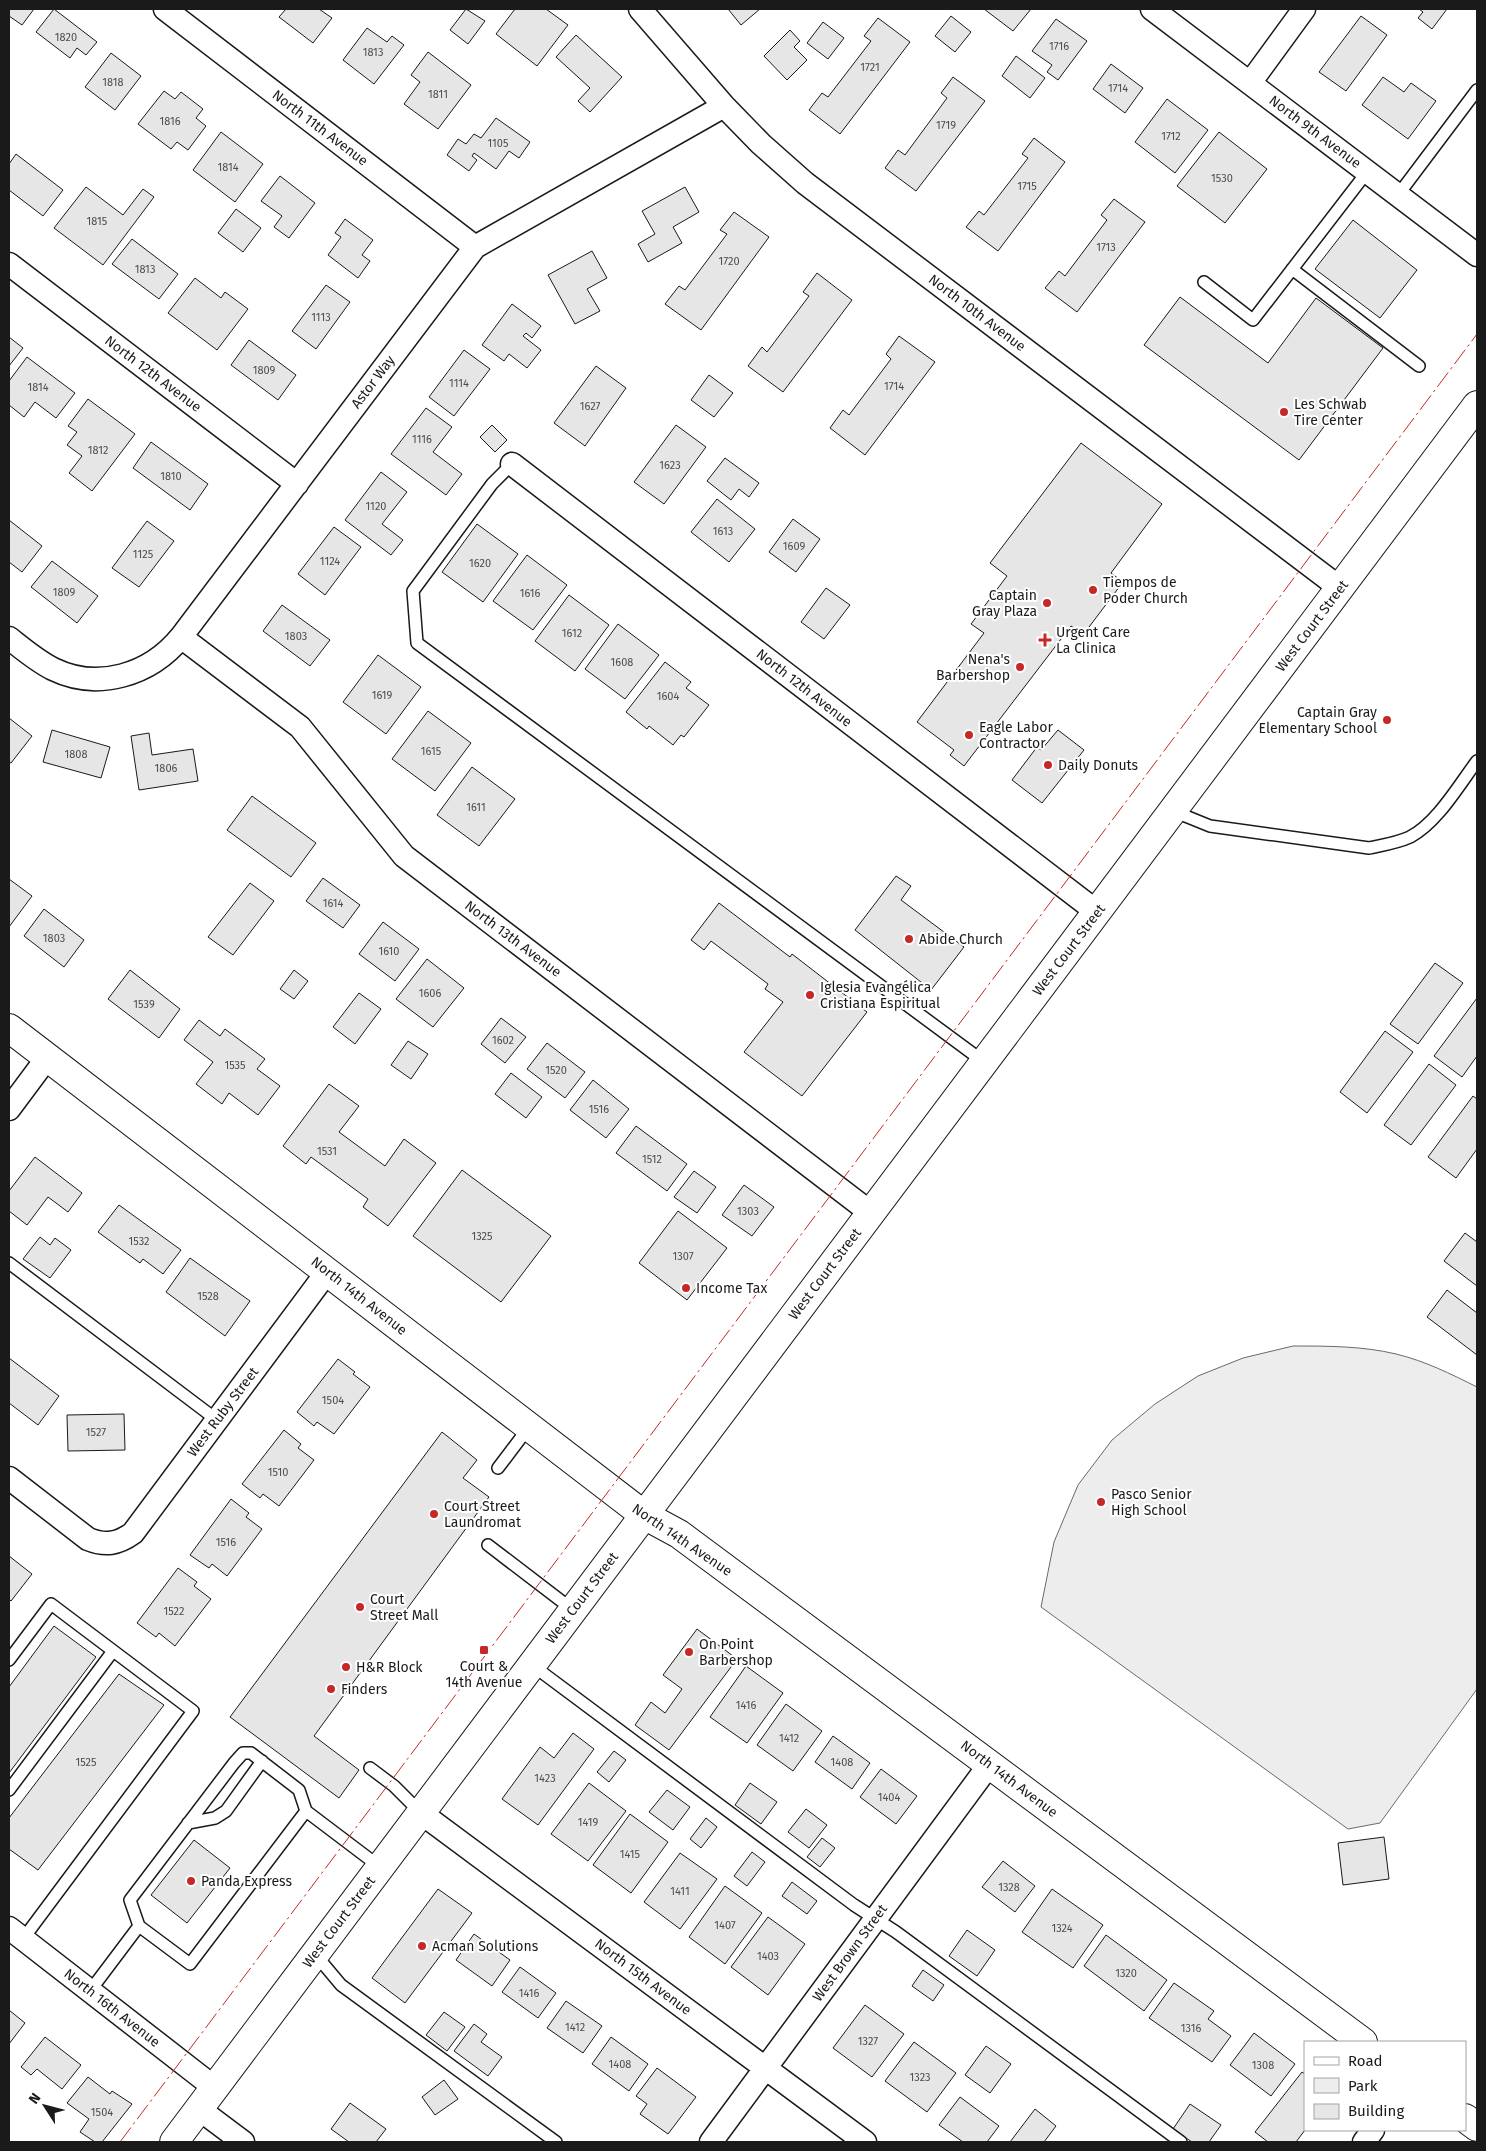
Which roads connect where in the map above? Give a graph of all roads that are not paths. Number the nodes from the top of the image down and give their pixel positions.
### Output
1 (164, 9) edge
2 (640, 9) edge
3 (1152, 9) edge
4 (1304, 9) edge
5 (1250, 83) junction
6 (1477, 90) edge
7 (724, 106) junction
8 (1367, 172) junction
9 (1398, 195) junction
10 (475, 247) junction
11 (1477, 255) edge
12 (9, 264) edge
13 (1292, 269) junction
14 (1204, 282) dead end
15 (1418, 366) dead end
16 (1474, 417) edge
17 (512, 464) joint
18 (296, 484) junction
19 (1340, 588) junction
20 (181, 637) junction
21 (9, 638) edge
22 (1477, 761) edge
23 (1172, 811) junction
24 (1097, 912) junction
25 (9, 1028) edge
26 (47, 1058) junction
27 (984, 1062) junction
28 (9, 1109) edge
29 (871, 1213) junction
30 (9, 1263) edge
31 (328, 1272) junction
32 (217, 1420) junction
33 (529, 1427) junction
34 (498, 1468) dead end
35 (9, 1478) edge
36 (644, 1515) junction
37 (488, 1545) dead end
38 (573, 1610) junction
39 (113, 1651) junction
40 (9, 1660) edge
41 (532, 1665) junction
42 (262, 1761) junction
43 (989, 1764) junction
44 (370, 1768) dead end
45 (9, 1790) edge
46 (306, 1811) junction
47 (422, 1812) junction
48 (188, 1823) junction
49 (380, 1867) junction
50 (876, 1919) junction
51 (139, 1926) junction
52 (16, 1934) edge
53 (315, 1954) junction
54 (90, 1991) junction
55 (1362, 2041) edge
56 (765, 2068) junction
57 (215, 2088) junction
58 (199, 2109) junction
59 (1466, 2119) edge
60 (1477, 2127) edge
61 (1372, 2131) edge
62 (174, 2142) edge
63 (243, 2142) edge
64 (556, 2142) edge
65 (711, 2142) edge
66 (865, 2142) edge
67 (1180, 2142) edge
68 (1364, 2142) edge

1 - 10 street, North 11th Avenue
2 - 7 street, North 10th Avenue
3 - 5 street, North 9th Avenue
4 - 5 street
5 - 8 street, North 9th Avenue
6 - 9 lane
7 - 10 street, Astor Way
7 - 19 street, North 10th Avenue
8 - 9 street, North 9th Avenue
8 - 13 lane
9 - 11 street, North 9th Avenue
10 - 18 street, Astor Way
12 - 18 street, North 12th Avenue
13 - 14 lane
13 - 15 lane
16 - 19 main road, West Court Street
17 - 24 street, North 12th Avenue
17 - 27 lane
18 - 20 street, Astor Way
19 - 23 main road, West Court Street
20 - 21 street, Astor Way
20 - 29 street, North 13th Avenue
22 - 23 lane
23 - 24 main road, West Court Street
24 - 27 main road, West Court Street
25 - 26 main road, North 14th Avenue
26 - 28 street
26 - 31 main road, North 14th Avenue
27 - 29 main road, West Court Street
29 - 36 main road, West Court Street
30 - 32 lane
31 - 32 street, West Ruby Street
31 - 33 main road, North 14th Avenue
32 - 35 street, West Ruby Street
33 - 34 lane
33 - 36 main road, North 14th Avenue
36 - 38 main road, West Court Street
36 - 43 main road, North 14th Avenue
37 - 38 lane
38 - 41 main road, West Court Street
39 - 40 lane
39 - 45 lane
39 - 52 lane
41 - 47 main road, West Court Street
41 - 50 lane
42 - 46 lane
42 - 48 lane
42 - 48 lane
43 - 50 street, West Brown Street
43 - 55 main road, North 14th Avenue
44 - 47 lane
46 - 49 lane
46 - 51 lane
47 - 49 main road, West Court Street
47 - 56 street, North 15th Avenue
48 - 51 lane
49 - 53 main road, West Court Street
50 - 56 street, West Brown Street
50 - 67 lane
51 - 54 lane
52 - 54 street, North 16th Avenue
53 - 57 main road, West Court Street
53 - 64 lane
54 - 57 street, North 16th Avenue
56 - 65 street, West Brown Street
56 - 66 street, North 15th Avenue
57 - 58 main road, West Court Street
58 - 62 main road, West Court Street
58 - 63 street
59 - 60 main road
61 - 68 street

